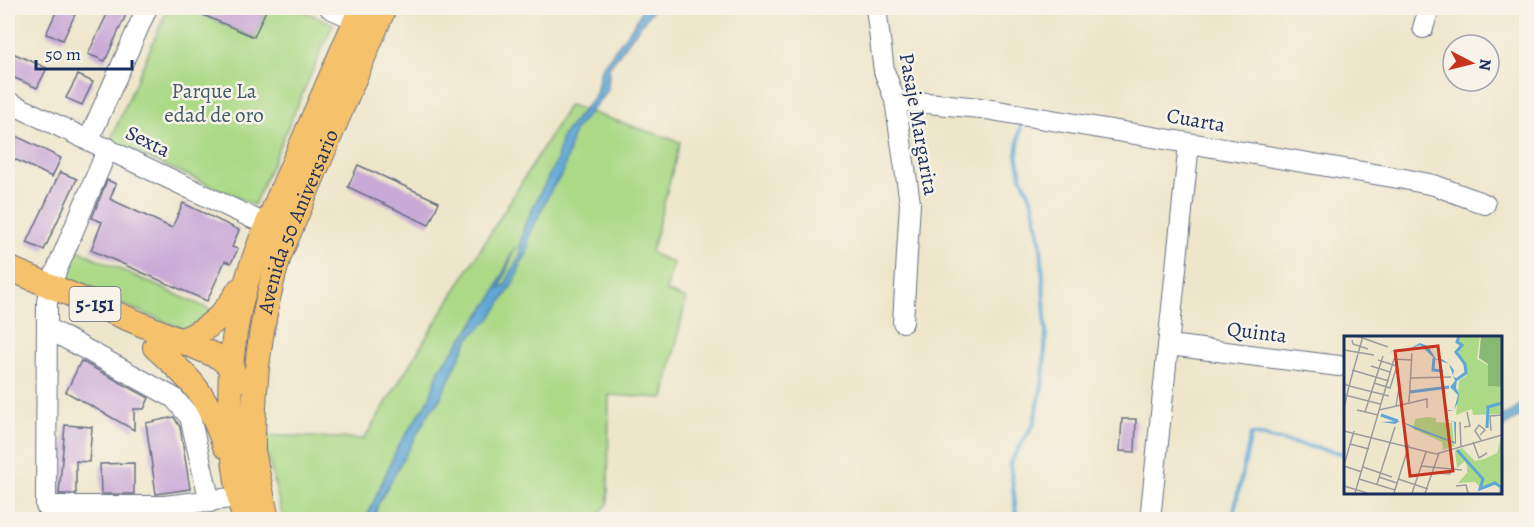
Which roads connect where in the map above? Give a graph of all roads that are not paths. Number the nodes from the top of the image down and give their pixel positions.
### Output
1 (147, 8) edge
2 (330, 8) edge
3 (876, 8) edge
4 (1429, 8) edge
5 (369, 16) edge
6 (1423, 28) dead end
7 (895, 100) junction
8 (8, 102) edge
9 (322, 124) junction
10 (89, 139) junction
11 (1189, 143) junction
12 (108, 148) junction
13 (1485, 204) dead end
14 (267, 225) junction
15 (8, 268) edge
16 (248, 275) junction
17 (8, 285) edge
18 (49, 294) junction
19 (903, 322) dead end
20 (47, 328) junction
21 (182, 340) junction
22 (1169, 345) junction
23 (258, 346) junction
24 (155, 347) junction
25 (1339, 366) dead end
26 (231, 367) junction
27 (253, 446) junction
28 (233, 468) junction
29 (210, 502) junction
30 (242, 508) edge
31 (267, 519) edge
32 (1150, 519) edge

1 - 10 street
2 - 5 street
3 - 7 street, Pasaje Margarita
4 - 6 street
5 - 9 main road, Avenida 50 Aniversario
7 - 11 street, Cuarta
7 - 19 street, Pasaje Margarita
8 - 10 street, Sexta
9 - 14 main road, Avenida 50 Aniversario
9 - 23 main road, Avenida 50 Aniversario
10 - 12 street, Sexta
11 - 13 street, Cuarta
11 - 22 street
12 - 14 street, Sexta
12 - 18 street
14 - 16 main road, Avenida 50 Aniversario
15 - 18 main road, 5-151
16 - 21 main road
16 - 26 main road, Avenida 50 Aniversario
17 - 18 main road, 5-151
18 - 20 street
18 - 21 main road, 5-151
18 - 24 main road, 5-151
20 - 29 street
20 - 29 street
21 - 26 main road, 5-151
22 - 25 street, Quinta
22 - 32 street
23 - 26 main road
23 - 27 main road, Avenida 50 Aniversario
24 - 26 main road, 5-151
24 - 28 main road, 5-151
26 - 27 main road
26 - 28 main road, 5-151
27 - 31 main road
28 - 30 main road, 5-151
29 - 30 street

